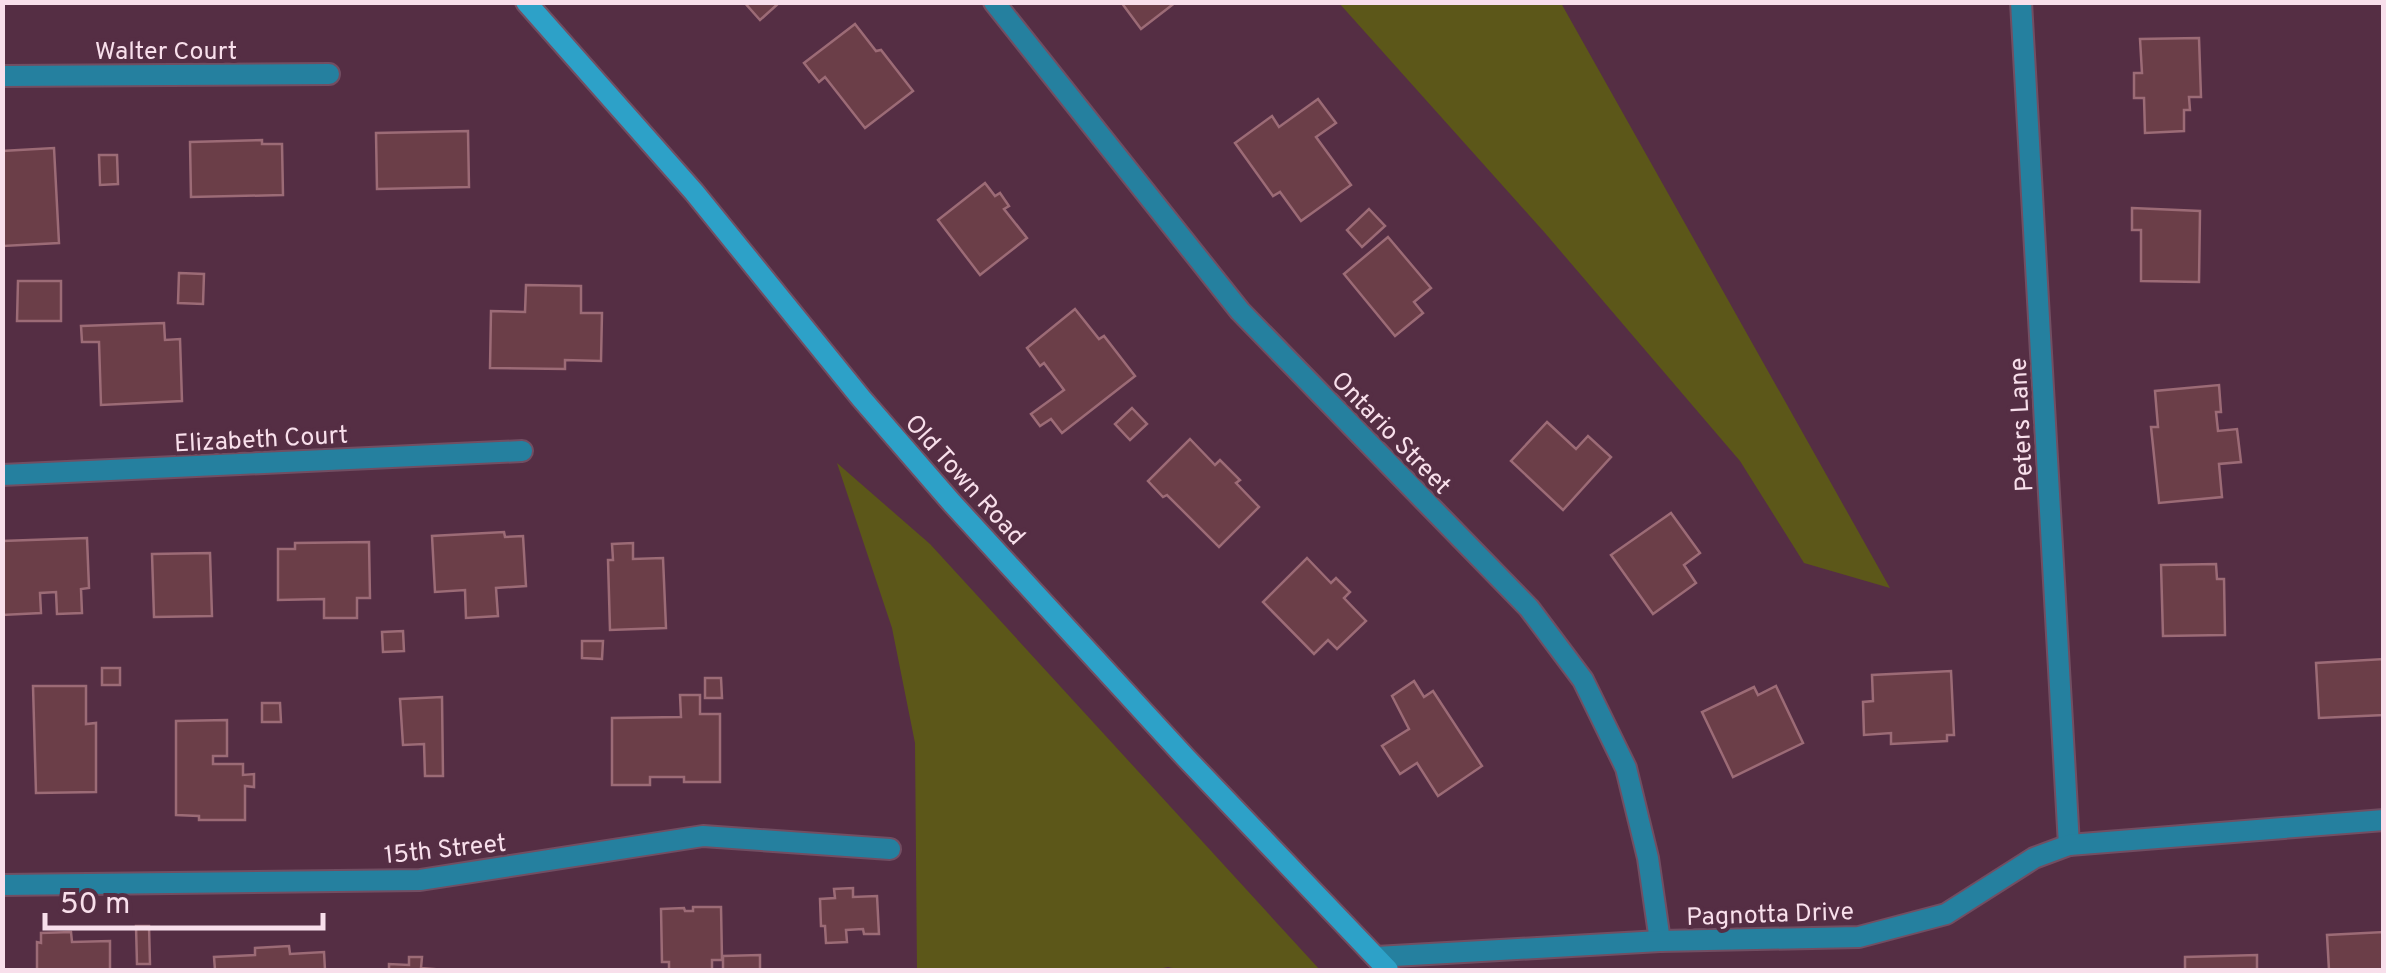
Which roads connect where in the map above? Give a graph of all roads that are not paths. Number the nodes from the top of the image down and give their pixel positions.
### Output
1 (526, 2) edge
2 (994, 2) edge
3 (2021, 2) edge
4 (330, 74) dead end
5 (2, 76) edge
6 (522, 451) dead end
7 (2, 476) edge
8 (2384, 820) edge
9 (2069, 845) junction
10 (890, 849) dead end
11 (2, 885) edge
12 (1660, 941) junction
13 (1382, 964) edge

1 - 13 main road, Old Town Road
2 - 12 street, Ontario Street
3 - 9 street, Peters Lane
4 - 5 street, Walter Court
6 - 7 street, Elizabeth Court
8 - 9 street, Pagnotta Drive
9 - 12 street, Pagnotta Drive
10 - 11 street, 15th Street
12 - 13 street, Pagnotta Drive

